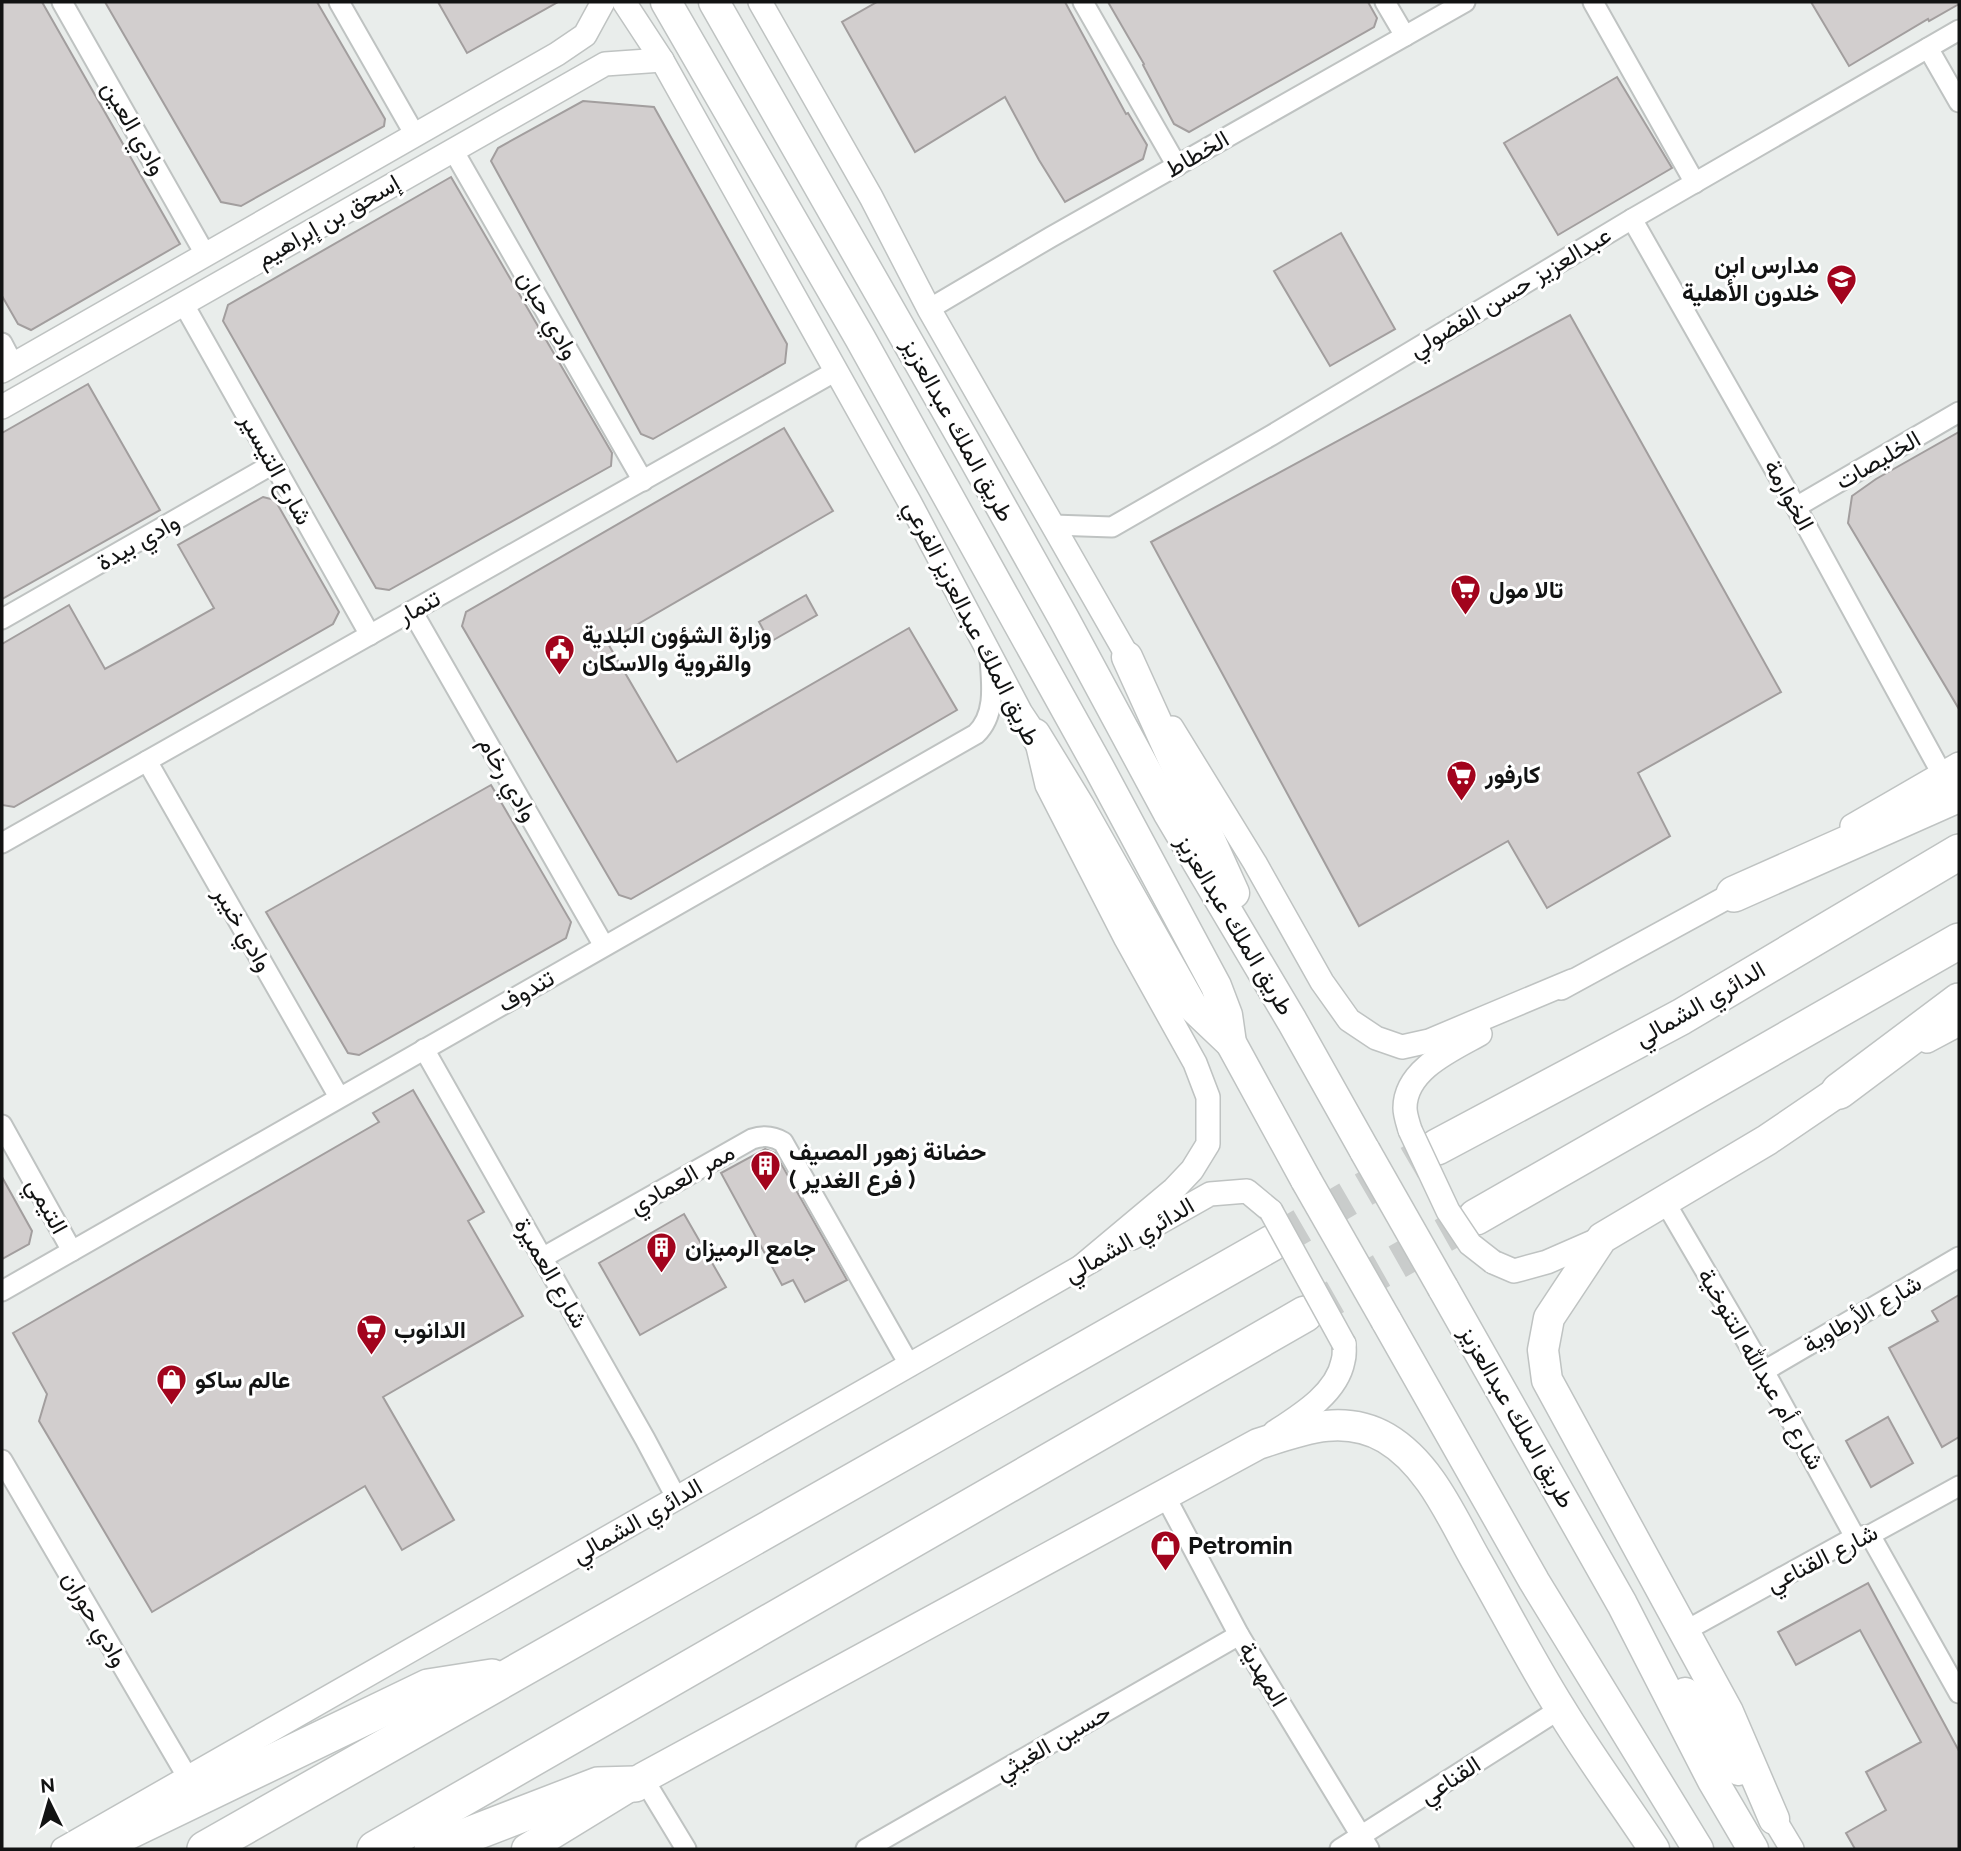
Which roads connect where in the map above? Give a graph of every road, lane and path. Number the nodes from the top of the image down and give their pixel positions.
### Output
1 (62, 2) edge
2 (339, 2) edge
3 (603, 2) edge
4 (624, 2) edge
5 (666, 2) edge
6 (714, 2) edge
7 (1083, 2) edge
8 (1385, 2) edge
9 (1465, 2) edge
10 (1593, 2) edge
11 (767, 7) edge
12 (1959, 30) edge
13 (1405, 36) junction
14 (1928, 48) junction
15 (557, 54) junction
16 (662, 60) junction
17 (575, 80) junction
18 (1959, 102) edge
19 (415, 135) junction
20 (453, 150) junction
21 (1177, 166) junction
22 (1695, 183) junction
23 (1632, 219) junction
24 (205, 254) junction
25 (183, 303) junction
26 (929, 309) junction
27 (2, 343) edge
28 (8, 367) edge
29 (836, 371) junction
30 (2, 407) edge
31 (1959, 412) edge
32 (273, 464) junction
33 (643, 481) junction
34 (1797, 507) junction
35 (1053, 525) junction
36 (412, 611) junction
37 (2, 619) edge
38 (369, 635) junction
39 (989, 652) junction
40 (1127, 657) junction
41 (1035, 734) junction
42 (147, 761) junction
43 (1953, 777) edge
44 (2, 843) edge
45 (1959, 852) edge
46 (1734, 894) joint
47 (1959, 941) edge
48 (604, 946) junction
49 (1573, 981) junction
50 (1959, 1001) edge
51 (1292, 1021) junction
52 (1959, 1024) edge
53 (1231, 1042) junction
54 (424, 1049) junction
55 (1839, 1091) junction
56 (339, 1097) junction
57 (2, 1125) edge
58 (1423, 1139) junction
59 (1665, 1202) junction
60 (1476, 1217) tunnel mouth
61 (1271, 1227) junction
62 (1602, 1238) junction
63 (72, 1251) junction
64 (1959, 1257) edge
65 (542, 1258) junction
66 (1082, 1266) junction
67 (2, 1291) edge
68 (1305, 1314) tunnel mouth
69 (910, 1366) junction
70 (1764, 1371) junction
71 (1258, 1444) junction
72 (2, 1460) edge
73 (1959, 1486) edge
74 (1164, 1494) junction
75 (677, 1499) junction
76 (1863, 1536) junction
77 (1534, 1581) junction
78 (1622, 1604) junction
79 (1685, 1631) junction
80 (1239, 1635) junction
81 (513, 1674) junction
82 (1959, 1693) edge
83 (1560, 1709) junction
84 (188, 1778) junction
85 (639, 1781) junction
86 (1774, 1819) junction
87 (1365, 1843) edge
88 (63, 1849) edge
89 (92, 1849) edge
90 (205, 1849) edge
91 (375, 1849) edge
92 (432, 1849) edge
93 (527, 1849) edge
94 (685, 1849) edge
95 (866, 1849) edge
96 (1340, 1849) edge
97 (1654, 1849) edge
98 (1698, 1849) edge
99 (1753, 1849) edge
100 (1792, 1849) edge

1 - 24 street, وادي العين
2 - 19 street
3 - 15 street, إسحق بن إبراهيم
4 - 16 street, طريق الملك عبدالعزيز الفرعي
5 - 53 main road, طريق الملك عبدالعزيز
6 - 51 main road, طريق الملك عبدالعزيز
7 - 21 street
8 - 13 street
9 - 13 street, الخطاط
10 - 22 street
11 - 26 street
12 - 14 street, عبدالعزيز حسن الفضولي
13 - 21 street, الخطاط
14 - 18 street
14 - 22 street, عبدالعزيز حسن الفضولي
15 - 17 street
15 - 19 street, إسحق بن إبراهيم
16 - 17 street, إسحق بن إبراهيم
16 - 29 street, طريق الملك عبدالعزيز الفرعي
17 - 20 street, إسحق بن إبراهيم
19 - 24 street, إسحق بن إبراهيم
20 - 25 street, إسحق بن إبراهيم
20 - 33 street, وادي حبان
21 - 26 street, الخطاط
22 - 23 street, عبدالعزيز حسن الفضولي
23 - 34 street, الخوارمة
23 - 35 street, عبدالعزيز حسن الفضولي
24 - 28 street, إسحق بن إبراهيم
25 - 30 street, إسحق بن إبراهيم
25 - 32 street, شارع التيسير
26 - 35 street
27 - 28 street
29 - 33 street, تنمار
29 - 39 street, طريق الملك عبدالعزيز الفرعي
31 - 34 street, الخليصات
32 - 37 street, وادي بيدة
32 - 38 street, شارع التيسير
33 - 36 street, تنمار
34 - 43 street, الخوارمة
35 - 40 street
36 - 38 street, تنمار
36 - 48 street, وادي رخام
38 - 42 street, تنمار
39 - 41 street, طريق الملك عبدالعزيز الفرعي
39 - 48 street, تندوف
40 - 49 street
40 - 51 main road
41 - 53 main road
41 - 66 street, طريق الملك عبدالعزيز الفرعي
42 - 44 street, تنمار
42 - 56 street, وادي خيبر
43 - 46 highway
45 - 58 highway, الدائري الشمالي
46 - 49 street
47 - 60 highway
48 - 54 street, تندوف
49 - 58 street
50 - 55 highway
51 - 78 main road, طريق الملك عبدالعزيز, bridge
52 - 55 street
53 - 77 main road, طريق الملك عبدالعزيز, bridge
54 - 56 street, تندوف
54 - 65 street, شارع العميرة
55 - 59 main road
56 - 63 street, تندوف
57 - 63 street, التيمي
58 - 62 street, bridge
59 - 62 main road
59 - 70 street, شارع أم عبدالله التنوخية
61 - 66 street, الدائري الشمالي
61 - 71 street, bridge
61 - 81 highway
62 - 79 main road
63 - 67 street, تندوف
64 - 70 street, شارع الأرطاوية
65 - 69 street, ممر العمادي
65 - 75 street, شارع العميرة
66 - 69 street, الدائري الشمالي
68 - 91 highway
69 - 75 street, الدائري الشمالي
70 - 76 street, شارع أم عبدالله التنوخية
71 - 74 main road
71 - 83 main road
72 - 84 street, وادي حوران
73 - 76 street, شارع القناعي
74 - 80 street, المهدية
74 - 85 main road
75 - 84 street, الدائري الشمالي
76 - 79 street, شارع القناعي
76 - 82 street, شارع أم عبدالله التنوخية
77 - 97 main road
77 - 98 main road, طريق الملك عبدالعزيز
78 - 86 main road
78 - 99 main road, طريق الملك عبدالعزيز
79 - 86 main road
80 - 87 street, المهدية
80 - 95 street, حسين الغيثي
81 - 89 highway
81 - 90 highway
83 - 87 street, القناعي
83 - 97 main road
84 - 88 street, الدائري الشمالي
85 - 92 highway
85 - 93 main road
85 - 94 street
86 - 100 street
87 - 96 street, القناعي

